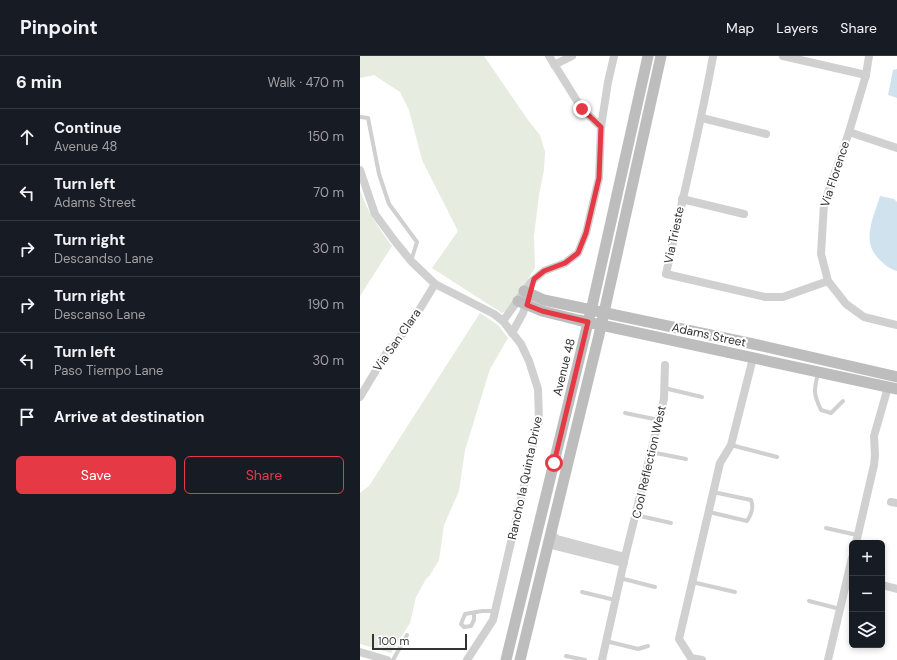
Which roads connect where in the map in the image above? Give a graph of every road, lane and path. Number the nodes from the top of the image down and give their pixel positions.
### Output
1 (549, 56) edge
2 (572, 56) edge
3 (614, 56) edge
4 (648, 56) edge
5 (661, 56) edge
6 (713, 56) edge
7 (783, 56) edge
8 (869, 56) edge
9 (554, 66) junction
10 (866, 75) junction
11 (360, 117) edge
12 (702, 118) junction
13 (601, 127) junction
14 (849, 132) junction
15 (766, 134) dead end
16 (897, 148) edge
17 (360, 170) edge
18 (682, 199) junction
19 (744, 214) dead end
20 (411, 261) junction
21 (828, 281) junction
22 (435, 284) junction
23 (527, 292) junction
24 (522, 303) junction
25 (591, 310) junction
26 (604, 312) junction
27 (503, 321) junction
28 (588, 322) junction
29 (601, 325) junction
30 (897, 325) edge
31 (512, 333) junction
32 (800, 355) junction
33 (753, 358) junction
34 (666, 365) dead end
35 (818, 372) junction
36 (897, 377) edge
37 (664, 388) junction
38 (892, 388) edge
39 (702, 396) dead end
40 (360, 397) edge
41 (843, 401) dead end
42 (625, 413) dead end
43 (659, 420) junction
44 (731, 445) junction
45 (651, 452) junction
46 (777, 457) dead end
47 (686, 459) dead end
48 (554, 463) junction
49 (713, 492) junction
50 (708, 512) junction
51 (636, 515) junction
52 (671, 523) dead end
53 (826, 528) dead end
54 (551, 530) junction
55 (856, 539) edge
56 (548, 544) junction
57 (624, 560) junction
58 (849, 571) edge
59 (620, 578) junction
60 (692, 582) junction
61 (885, 586) edge
62 (656, 587) dead end
63 (897, 589) edge
64 (582, 592) dead end
65 (735, 592) dead end
66 (615, 600) junction
67 (809, 601) dead end
68 (840, 609) junction
69 (495, 611) junction
70 (474, 612) dead end
71 (407, 635) dead end
72 (606, 641) junction
73 (648, 646) dead end
74 (360, 652) edge
75 (566, 656) dead end
76 (387, 660) edge
77 (393, 660) edge
78 (467, 660) edge
79 (506, 660) edge
80 (520, 660) edge
81 (585, 660) edge
82 (602, 660) edge
83 (702, 660) edge
84 (828, 660) edge

1 - 9 street
2 - 9 street
3 - 13 street
4 - 25 main road, Avenue 48
5 - 26 main road
6 - 12 street, Via Trieste
7 - 10 street
8 - 10 street, Via Florence
9 - 13 street
10 - 14 street, Via Florence
11 - 20 lane
12 - 15 street
12 - 18 street, Via Trieste
13 - 23 street
14 - 16 street
14 - 21 street, Via Florence
17 - 20 street, Rancho la Quinta Drive
18 - 19 street
18 - 21 street, Via Trieste
20 - 22 street, Rancho la Quinta Drive
21 - 30 street, Via Florence
22 - 27 street, Rancho la Quinta Drive
22 - 40 street, Via San Clara
23 - 24 street
23 - 25 main road, Adams Street
24 - 27 street
24 - 28 main road, Adams Street
24 - 31 street
25 - 26 main road, Adams Street
25 - 28 main road, Avenue 48
26 - 29 main road
26 - 32 main road, Adams Street
27 - 31 street, Rancho la Quinta Drive
28 - 29 main road, Adams Street
28 - 48 main road, Avenue 48
29 - 33 main road, Adams Street
29 - 54 main road
31 - 69 street, Rancho la Quinta Drive
32 - 33 main road
32 - 36 main road, Adams Street
33 - 35 main road, Adams Street
33 - 44 street
34 - 37 street, Cool Reflection West
35 - 38 main road, Adams Street
35 - 41 lane
37 - 39 lane
37 - 43 street, Cool Reflection West
38 - 55 street
42 - 43 lane
43 - 45 street, Cool Reflection West
44 - 46 lane
44 - 49 street
45 - 47 lane
45 - 51 street, Cool Reflection West
48 - 56 main road
48 - 79 main road, Avenue 48
49 - 50 street
49 - 50 lane
50 - 60 street
51 - 52 lane
51 - 57 street, Cool Reflection West
53 - 55 lane
54 - 56 main road
54 - 57 street
56 - 57 street
56 - 80 main road
57 - 59 street, Cool Reflection West
58 - 68 street
59 - 62 lane
59 - 66 street, Cool Reflection West
60 - 65 lane
60 - 83 street
61 - 63 street
64 - 66 lane
66 - 72 street, Cool Reflection West
67 - 68 lane
68 - 84 street
69 - 70 lane
69 - 78 street, Rancho la Quinta Drive
71 - 77 lane
72 - 73 lane
72 - 82 street, Cool Reflection West
74 - 76 street
75 - 81 lane

